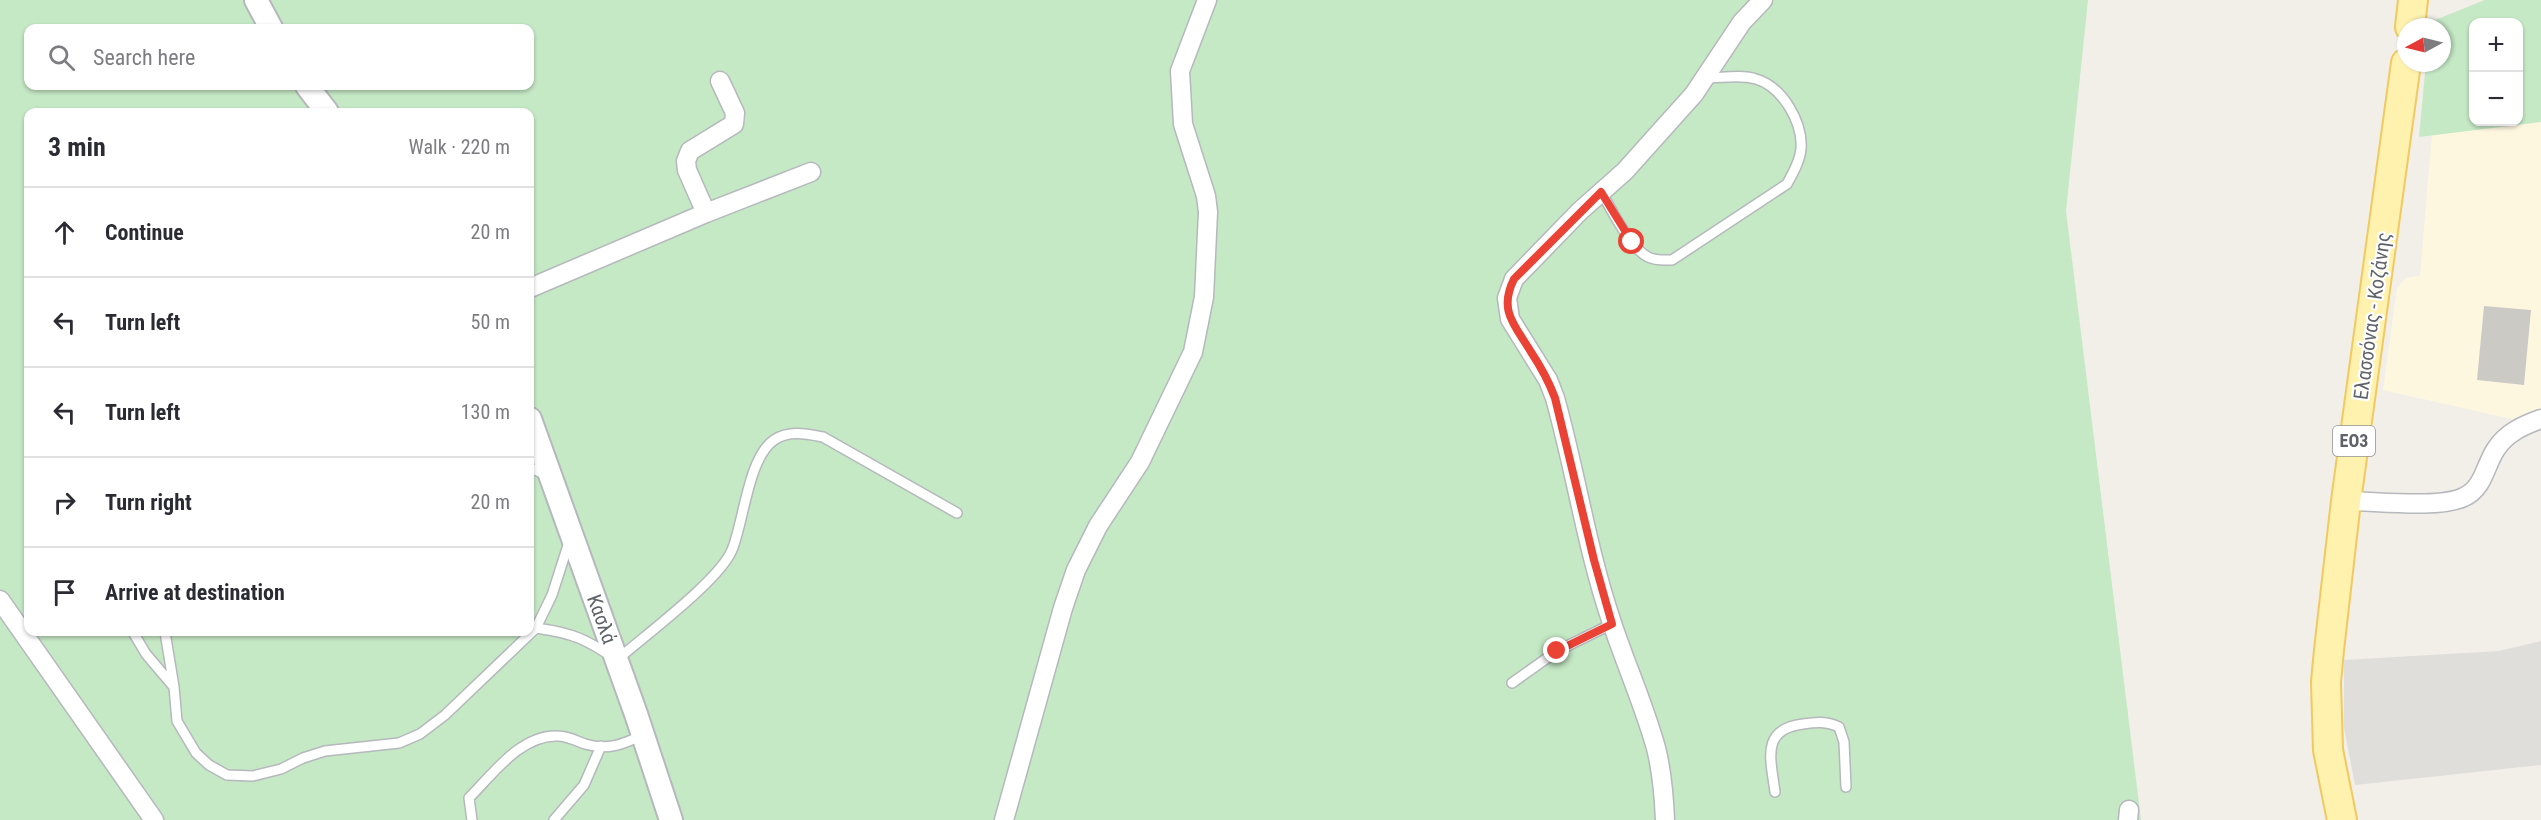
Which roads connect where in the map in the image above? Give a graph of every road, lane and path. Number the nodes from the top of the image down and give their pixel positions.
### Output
1 (256, 0) edge
2 (1207, 0) edge
3 (1763, 0) edge
4 (2413, 0) edge
5 (2411, 18) edge
6 (269, 24) edge
7 (2405, 72) edge
8 (1704, 78) junction
9 (720, 81) dead end
10 (310, 90) edge
11 (324, 108) edge
12 (811, 172) dead end
13 (1601, 192) junction
14 (706, 213) junction
15 (534, 286) edge
16 (2541, 419) edge
17 (534, 440) edge
18 (540, 472) edge
19 (2346, 501) junction
20 (957, 513) dead end
21 (572, 536) junction
22 (0, 600) edge
23 (1612, 624) junction
24 (536, 628) joint
25 (24, 634) edge
26 (25, 636) edge
27 (135, 636) edge
28 (166, 636) edge
29 (528, 636) edge
30 (617, 660) junction
31 (1512, 683) dead end
32 (174, 687) junction
33 (643, 735) junction
34 (601, 746) junction
35 (1846, 787) dead end
36 (1775, 792) dead end
37 (154, 820) edge
38 (472, 820) edge
39 (554, 820) edge
40 (671, 820) edge
41 (1004, 820) edge
42 (1665, 820) edge
43 (2342, 820) edge

1 - 6 street
2 - 41 street
3 - 8 street
4 - 5 main road
7 - 19 main road, Ελασσόνας - Κοζάνης / ΕΟ3
8 - 13 street
8 - 13 lane
9 - 14 street
10 - 11 street
12 - 14 street
13 - 23 street
14 - 15 street
16 - 19 street
17 - 18 street, Κασλά
18 - 21 street, Κασλά
19 - 43 main road, Ελασσόνας - Κοζάνης / ΕΟ3
20 - 30 lane
21 - 24 lane
21 - 30 street, Κασλά
22 - 25 street
23 - 31 lane
23 - 42 street
24 - 30 lane
26 - 37 street
27 - 32 lane
28 - 32 lane
29 - 32 lane
30 - 33 street, Κασλά
33 - 34 lane
33 - 40 street, Κασλά
34 - 38 lane
34 - 39 lane
35 - 36 lane

